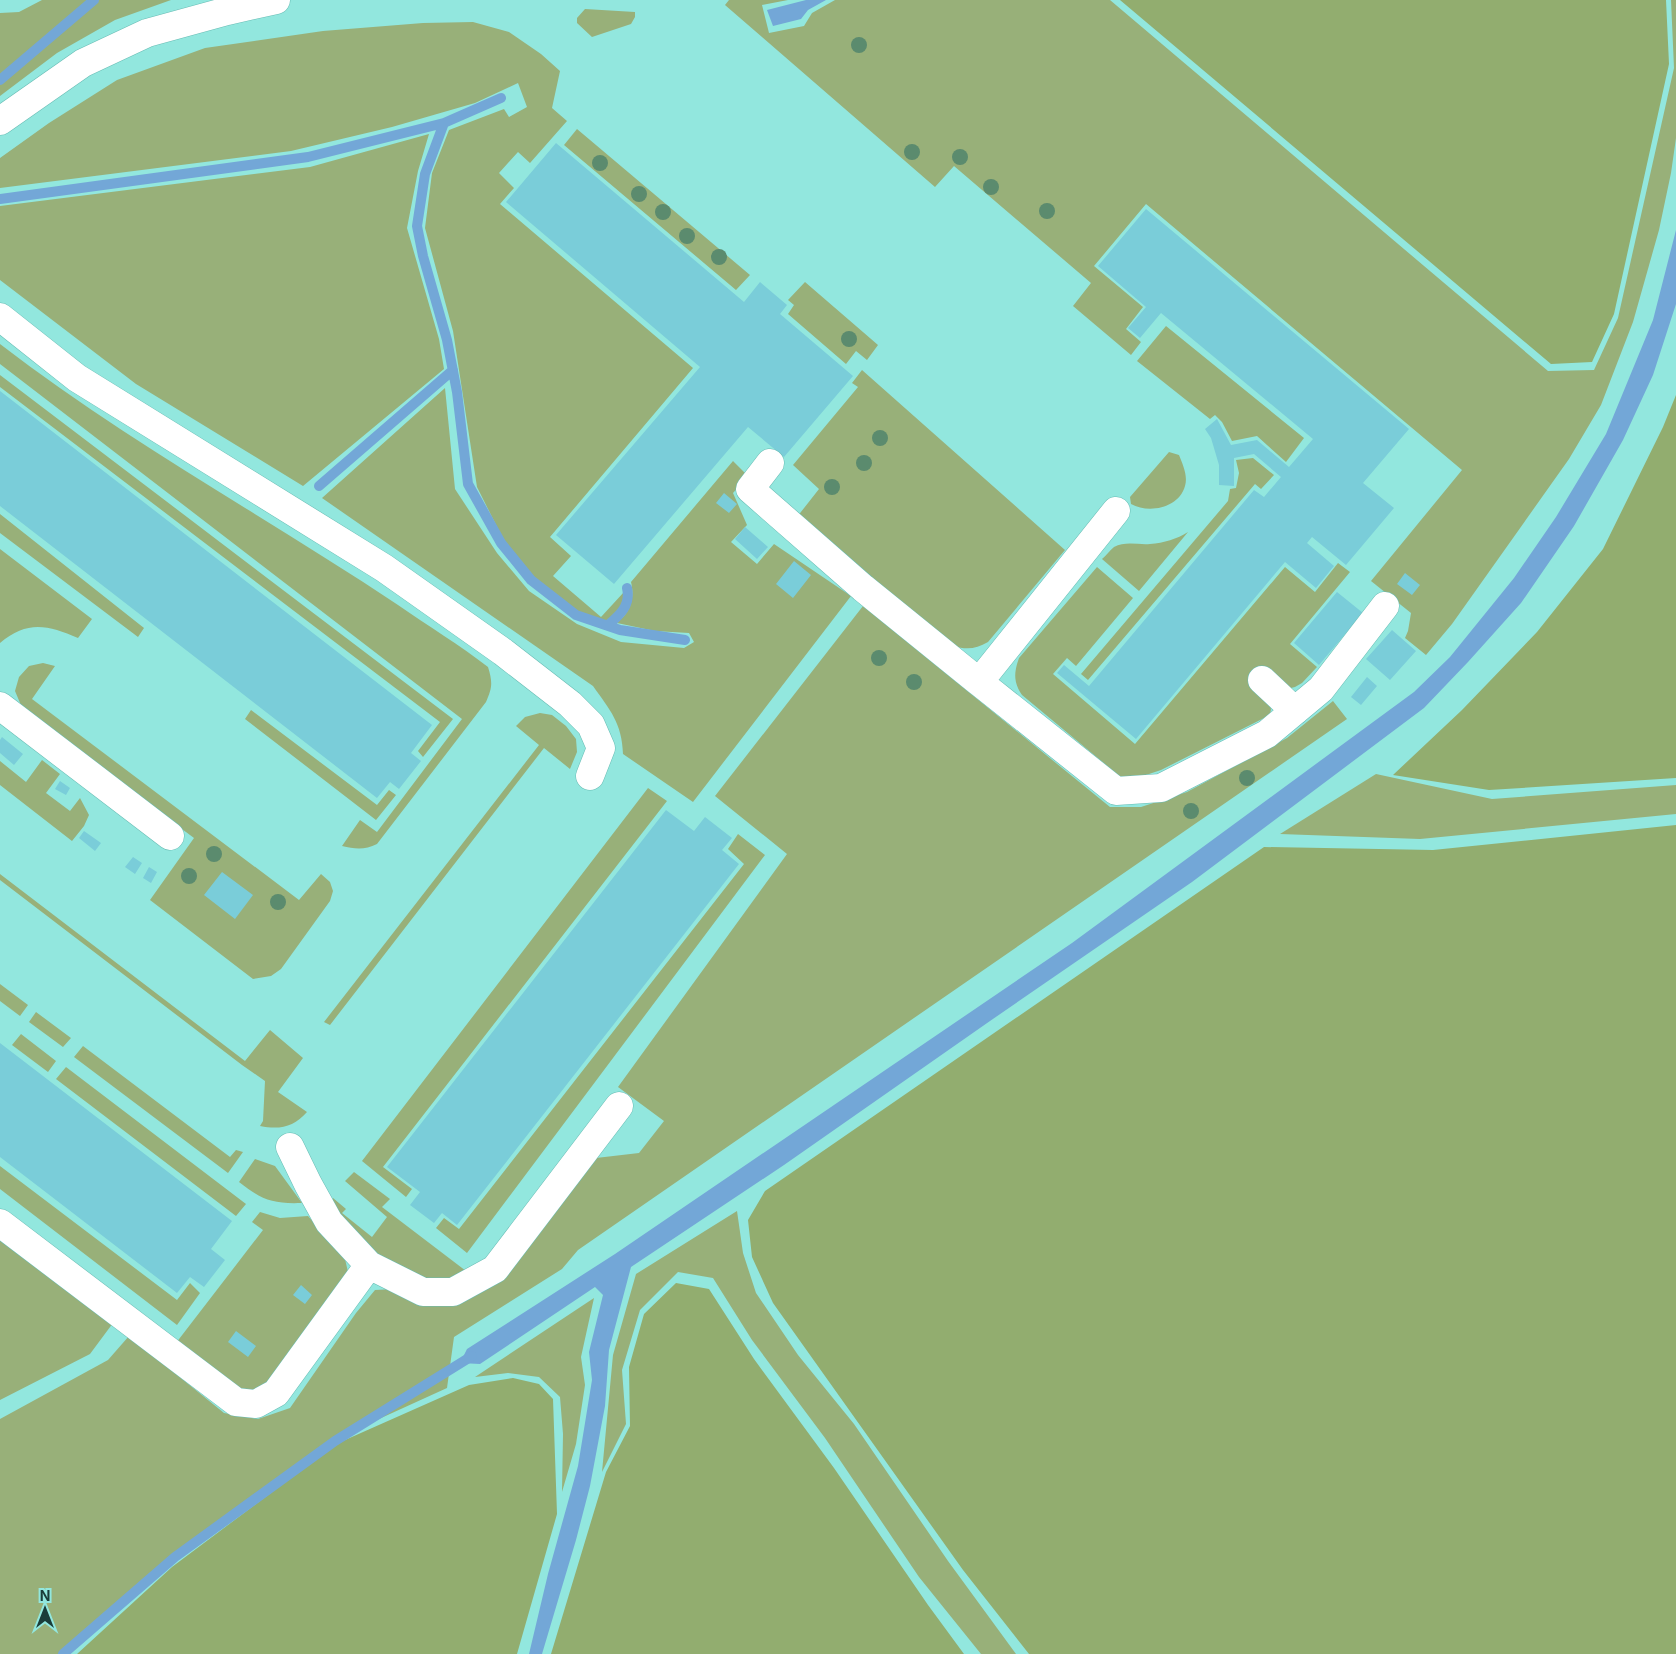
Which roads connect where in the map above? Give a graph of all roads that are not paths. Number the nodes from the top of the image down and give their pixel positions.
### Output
1 (276, 0) edge
2 (0, 121) edge
3 (0, 317) edge
4 (770, 464) dead end
5 (1116, 511) dead end
6 (1385, 606) dead end
7 (1262, 680) dead end
8 (979, 682) junction
9 (0, 706) edge
10 (1295, 711) junction
11 (590, 776) dead end
12 (170, 836) dead end
13 (619, 1106) dead end
14 (290, 1146) dead end
15 (0, 1223) edge
16 (369, 1265) junction

1 - 2 lane
3 - 11 lane
4 - 8 lane
5 - 8 lane
6 - 10 lane
7 - 10 lane
8 - 10 lane
9 - 12 lane
13 - 16 lane
14 - 16 lane
15 - 16 lane

